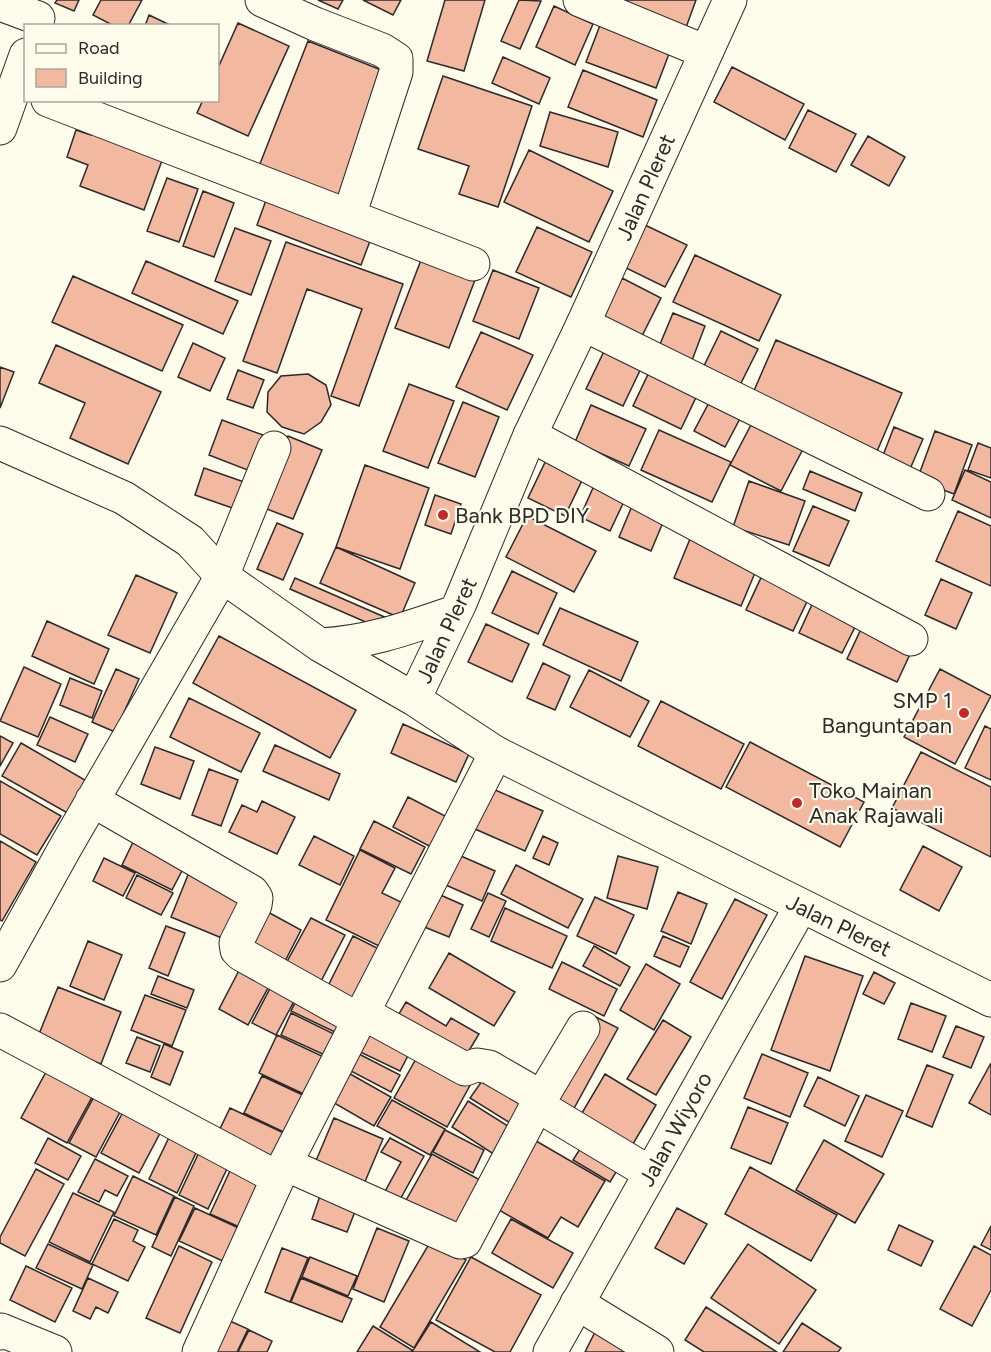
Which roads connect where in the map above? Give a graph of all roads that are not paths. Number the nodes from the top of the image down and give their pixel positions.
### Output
1 (262, 0) edge
2 (580, 0) edge
3 (730, 0) edge
4 (0, 4) edge
5 (39, 15) edge
6 (706, 52) junction
7 (24, 67) edge
8 (20, 90) edge
9 (53, 102) edge
10 (0, 128) edge
11 (349, 216) junction
12 (473, 264) dead end
13 (583, 324) junction
14 (530, 435) junction
15 (0, 442) edge
16 (274, 448) dead end
17 (928, 494) dead end
18 (222, 576) junction
19 (455, 612) junction
20 (911, 639) dead end
21 (320, 645) junction
22 (414, 699) junction
23 (496, 753) junction
24 (92, 800) junction
25 (801, 906) junction
26 (0, 965) edge
27 (991, 1000) edge
28 (361, 1016) junction
29 (583, 1028) dead end
30 (0, 1030) edge
31 (539, 1101) junction
32 (282, 1171) junction
33 (650, 1173) junction
34 (577, 1303) junction
35 (0, 1331) edge
36 (55, 1352) edge
37 (199, 1352) edge
38 (550, 1352) edge
39 (657, 1352) edge

1 - 11 street
2 - 6 street
3 - 6 street, Jalan Pleret
4 - 5 street
6 - 13 street, Jalan Pleret
7 - 8 street
8 - 10 street
9 - 11 street
11 - 12 street
13 - 14 street, Jalan Pleret
13 - 17 street
14 - 19 street, Jalan Pleret
14 - 20 street
15 - 18 street
16 - 18 street
18 - 21 street
18 - 24 street
19 - 21 street
19 - 22 street, Jalan Pleret
21 - 22 street
22 - 23 street, Jalan Pleret
23 - 25 street, Jalan Pleret
23 - 28 street
24 - 26 street
24 - 28 street
25 - 27 street, Jalan Pleret
25 - 33 street, Jalan Wiyoro
28 - 31 street
28 - 32 street
29 - 31 street
30 - 32 street
31 - 32 street
31 - 33 street
32 - 37 street
33 - 34 street, Jalan Wiyoro
34 - 38 street, Jalan Wiyoro
34 - 39 street
35 - 36 street

